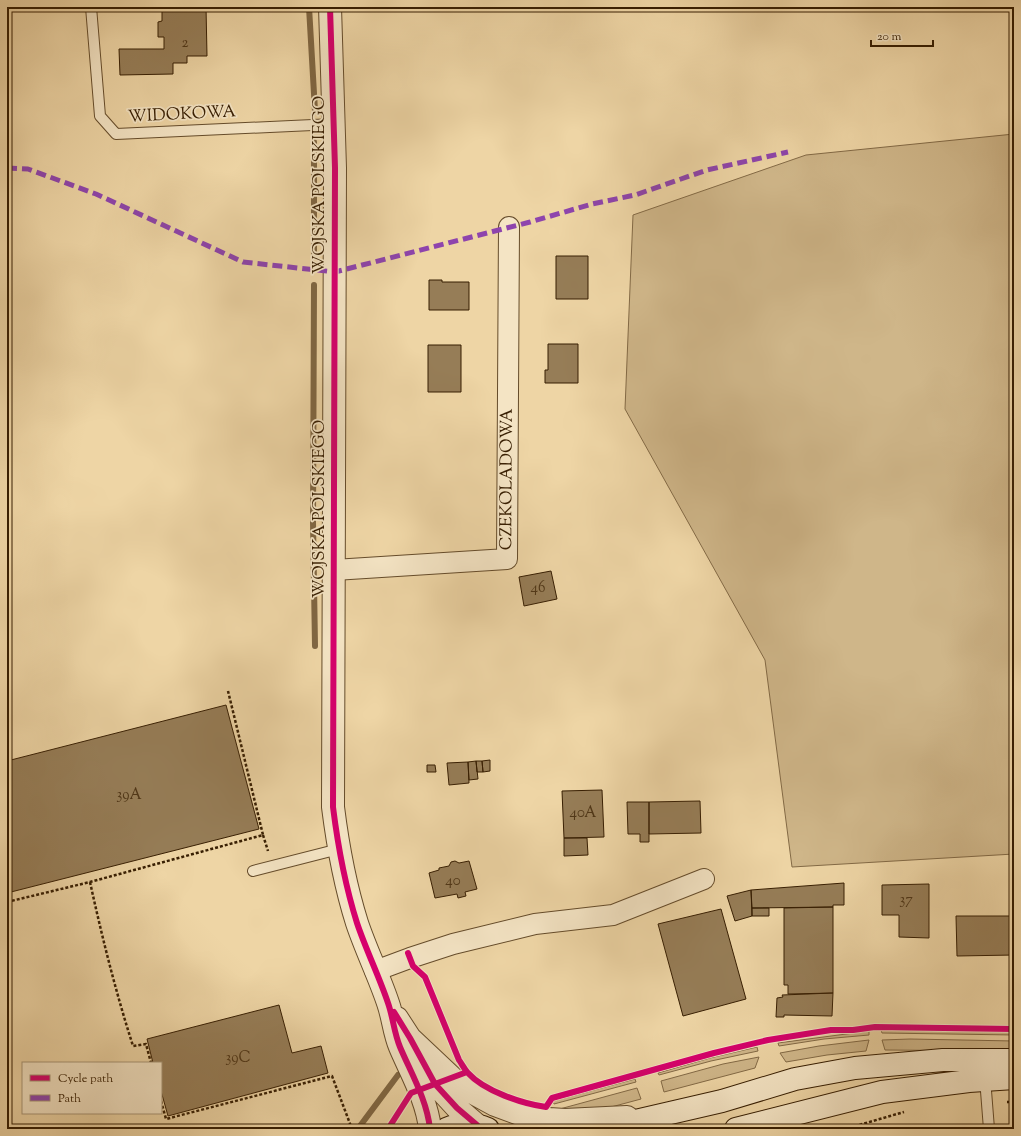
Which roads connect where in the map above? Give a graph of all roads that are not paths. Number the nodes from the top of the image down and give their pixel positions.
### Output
1 (91, 7) edge
2 (330, 7) edge
3 (334, 124) junction
4 (509, 227) dead end
5 (334, 570) junction
6 (339, 849) junction
7 (253, 871) dead end
8 (704, 878) dead end
9 (375, 971) junction
10 (405, 1042) junction
11 (992, 1060) junction
12 (1014, 1060) edge
13 (1014, 1078) edge
14 (984, 1080) junction
15 (663, 1116) junction
16 (482, 1127) edge
17 (430, 1129) edge
18 (446, 1129) edge
19 (601, 1129) edge
20 (736, 1129) edge
21 (989, 1129) edge

1 - 3 lane, WIDOKOWA
2 - 3 street, WOJSKA POLSKIEGO
3 - 5 street, WOJSKA POLSKIEGO
4 - 5 street, CZEKOLADOWA
5 - 6 street, WOJSKA POLSKIEGO
6 - 7 lane
6 - 9 street, WOJSKA POLSKIEGO
8 - 9 street
9 - 10 street, WOJSKA POLSKIEGO
10 - 15 street
10 - 16 street
10 - 17 street
11 - 12 street
11 - 14 lane
11 - 15 street
13 - 14 street
14 - 20 street
14 - 21 lane
15 - 19 street
16 - 18 street

